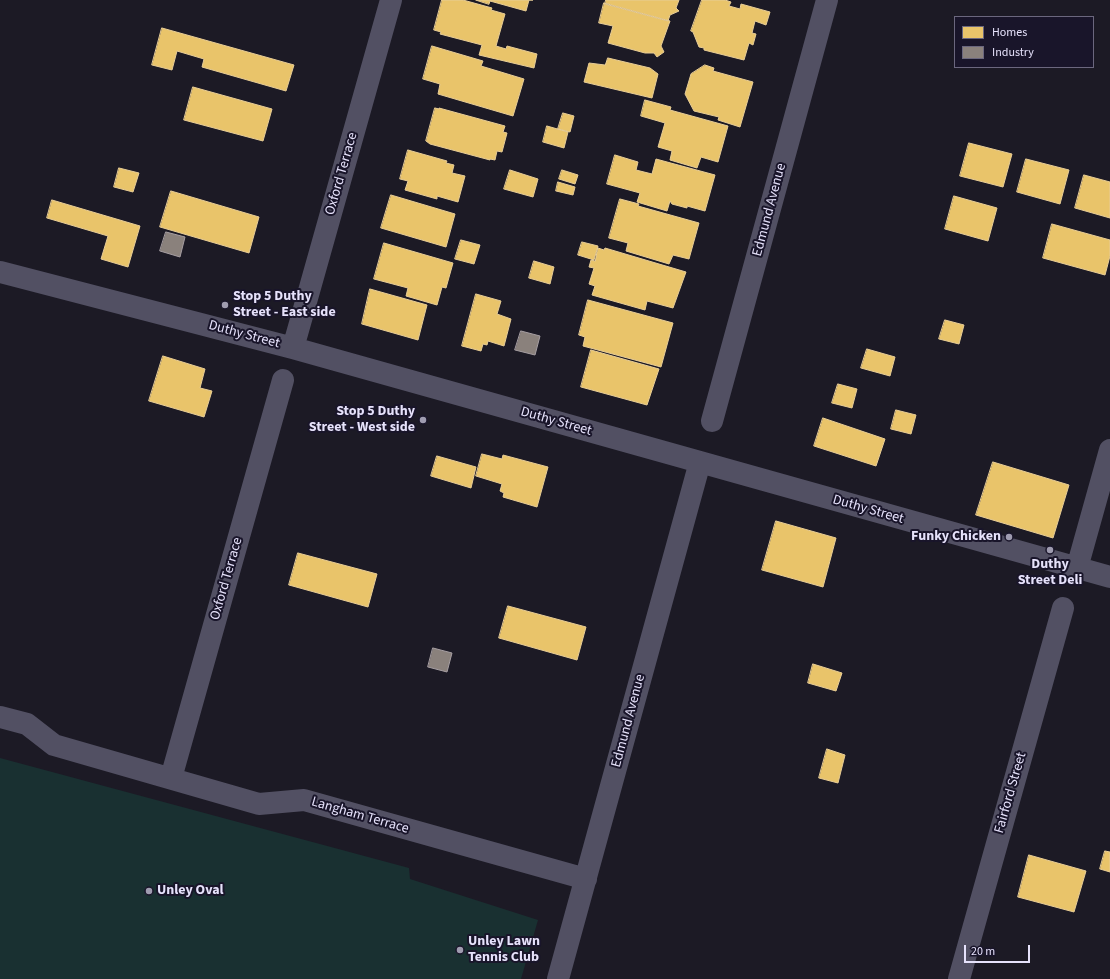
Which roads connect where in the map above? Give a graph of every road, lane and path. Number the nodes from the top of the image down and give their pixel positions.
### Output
1 (391, 0) edge
2 (827, 0) edge
3 (0, 272) edge
4 (293, 348) junction
5 (283, 380) dead end
6 (712, 421) dead end
7 (1110, 450) edge
8 (700, 462) junction
9 (1077, 568) junction
10 (1110, 578) edge
11 (1063, 608) dead end
12 (0, 717) edge
13 (171, 778) junction
14 (586, 879) junction
15 (558, 979) edge
16 (959, 979) edge

1 - 4 street, Oxford Terrace
2 - 6 street, Edmund Avenue
3 - 4 street, Duthy Street
4 - 8 street, Duthy Street
5 - 13 street, Oxford Terrace
7 - 9 street
8 - 9 street, Duthy Street
8 - 14 street, Edmund Avenue
9 - 10 street, Duthy Street
11 - 16 street, Fairford Street
12 - 13 street, Langham Terrace
13 - 14 street, Langham Terrace
14 - 15 street, Edmund Avenue

